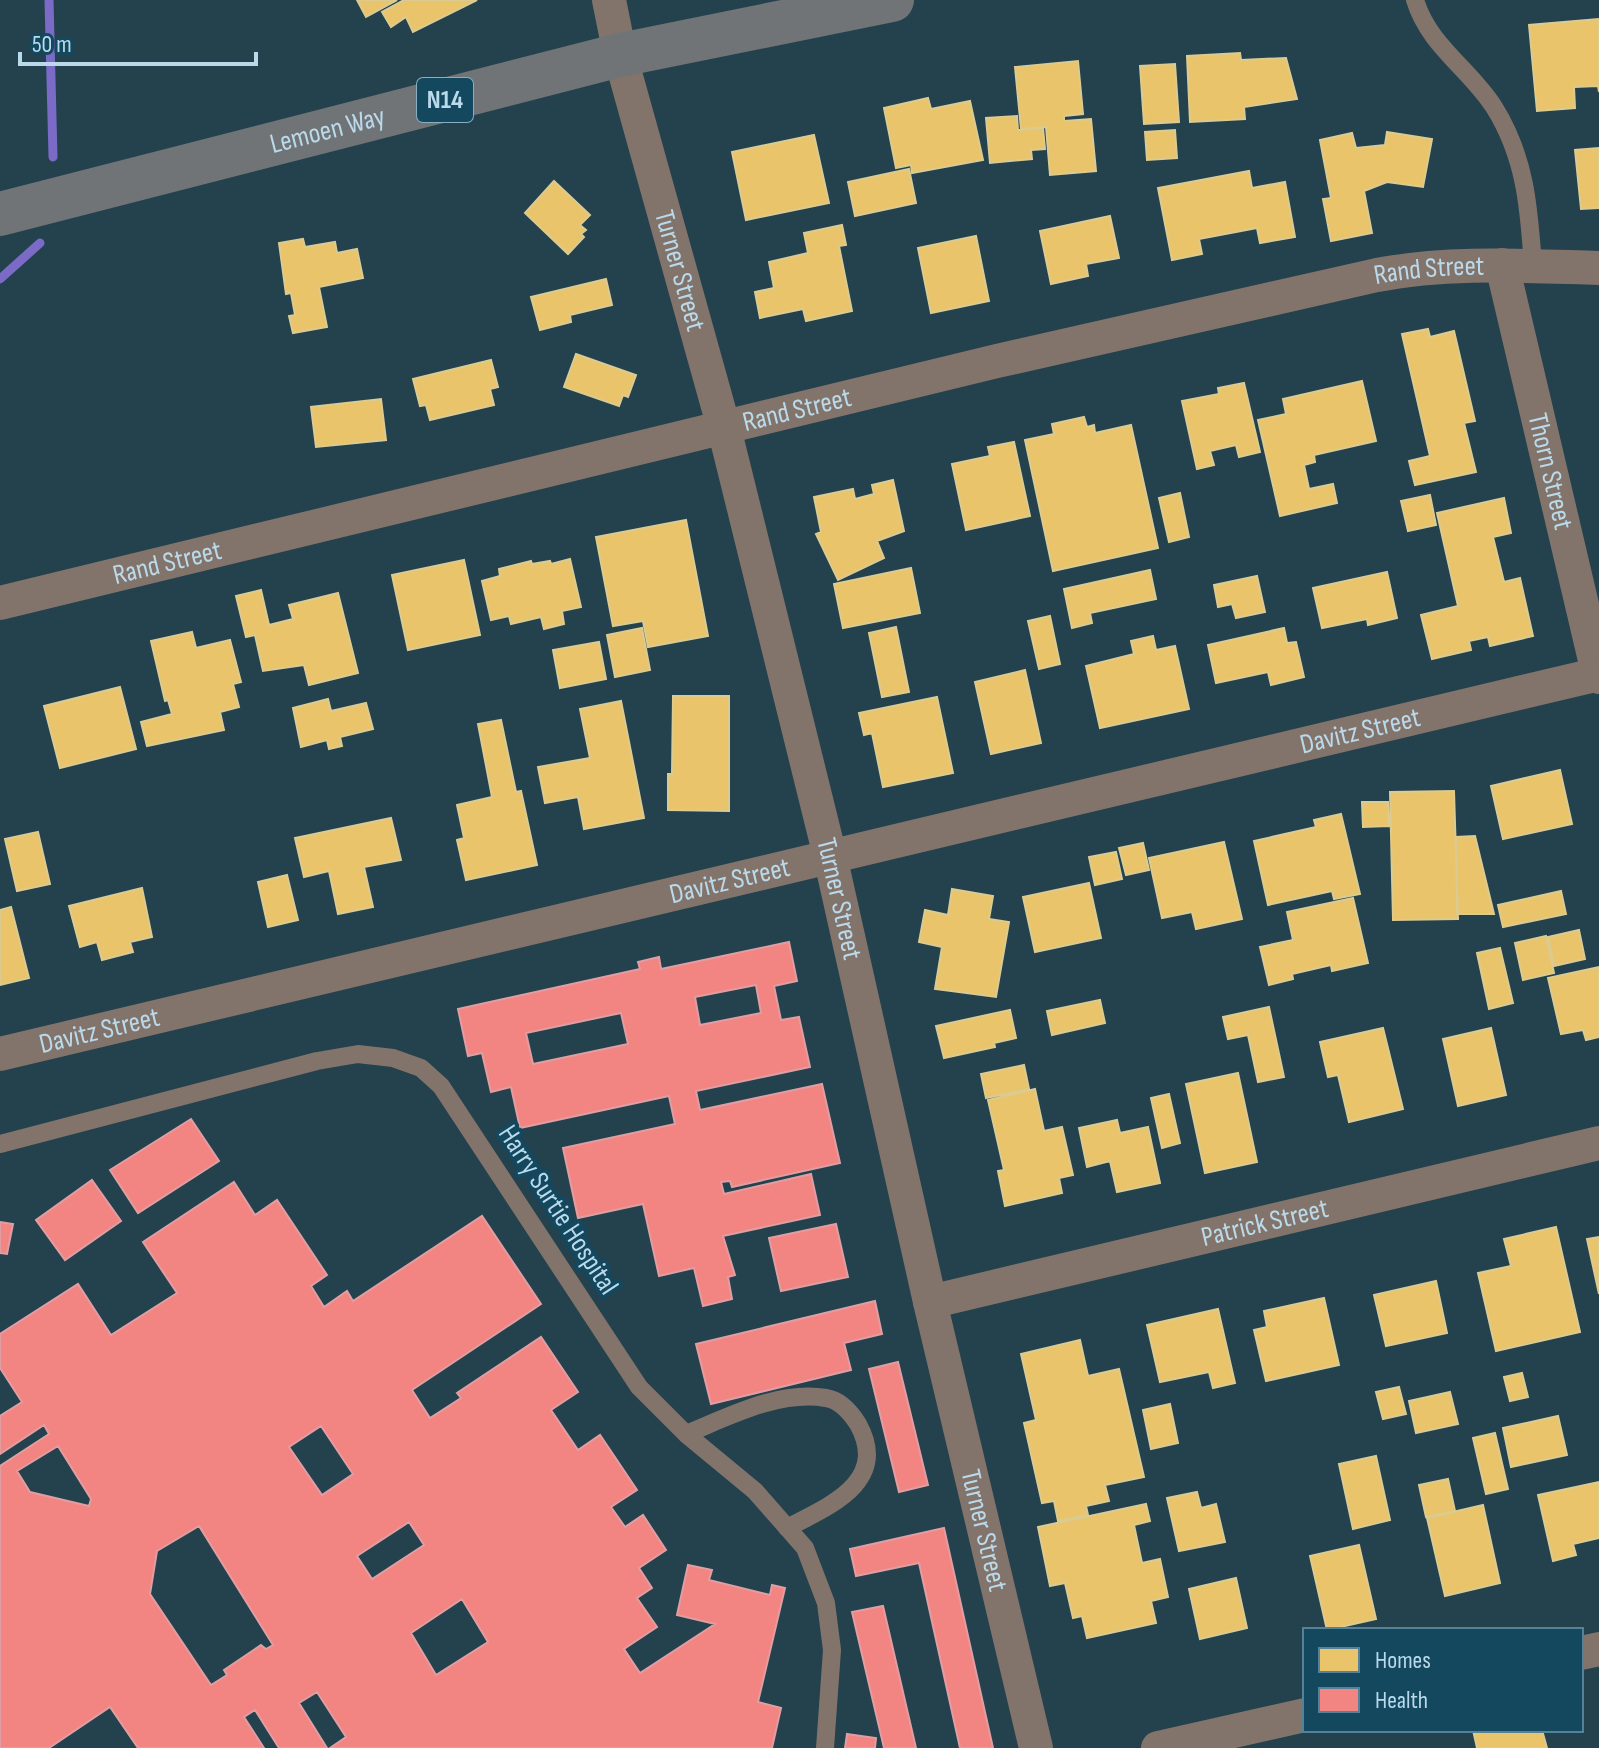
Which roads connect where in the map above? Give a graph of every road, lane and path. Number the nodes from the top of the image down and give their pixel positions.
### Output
1 (609, 0) edge
2 (892, 0) edge
3 (1415, 0) edge
4 (620, 55) junction
5 (0, 214) edge
6 (1518, 266) junction
7 (1599, 268) edge
8 (724, 428) junction
9 (0, 603) edge
10 (1599, 675) edge
11 (830, 856) junction
12 (0, 1054) edge
13 (1599, 1143) edge
14 (0, 1144) edge
15 (930, 1302) junction
16 (686, 1434) junction
17 (787, 1528) junction
18 (1303, 1715) edge
19 (825, 1748) edge
20 (1036, 1748) edge
21 (1158, 1748) edge

1 - 4 street, Turner Street
2 - 4 highway, Lemoen Way / N14
3 - 6 lane
4 - 5 highway, Lemoen Way / N14
4 - 8 street, Turner Street
6 - 7 street, Rand Street
6 - 8 street, Rand Street
6 - 10 street, Thorn Street
8 - 9 street, Rand Street
8 - 11 street, Turner Street
10 - 11 street, Davitz Street
11 - 12 street, Davitz Street
11 - 15 street, Turner Street
13 - 15 street, Patrick Street
14 - 16 lane, Harry Surtie Hospital
15 - 20 street, Turner Street
16 - 17 lane, Harry Surtie Hospital
16 - 17 lane
17 - 19 lane, Harry Surtie Hospital
18 - 21 street

